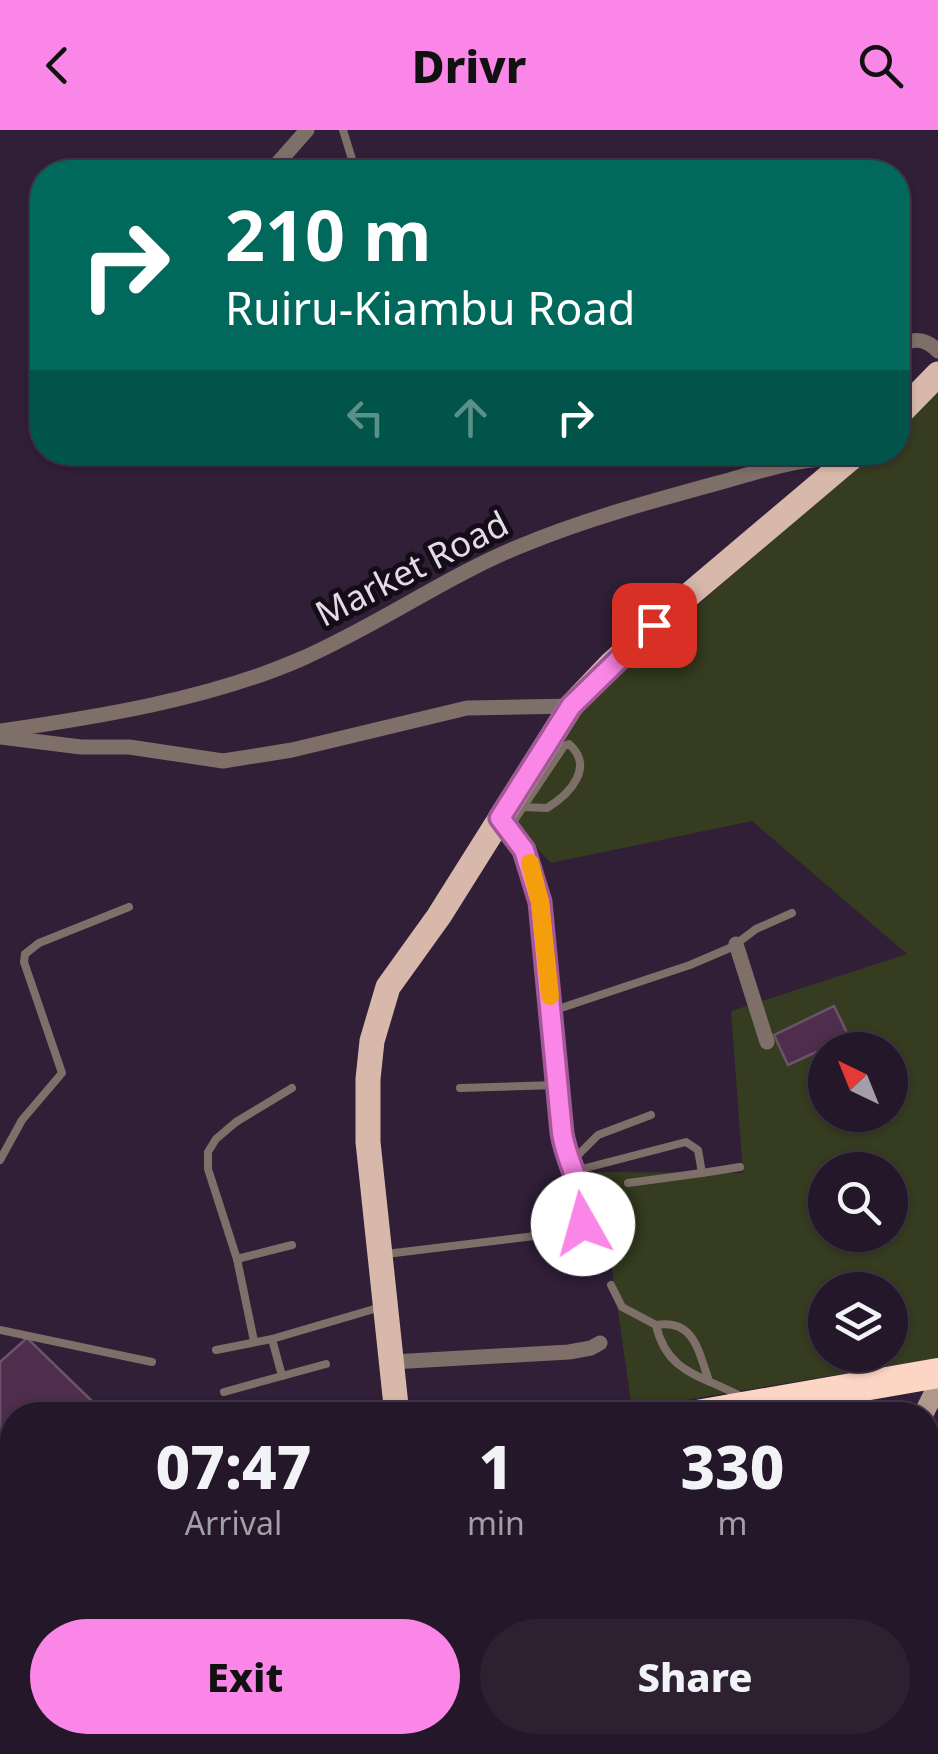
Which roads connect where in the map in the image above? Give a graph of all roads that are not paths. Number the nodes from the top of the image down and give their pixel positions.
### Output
1 (307, 130) edge
2 (343, 130) edge
3 (281, 160) edge
4 (352, 160) edge
5 (910, 342) edge
6 (938, 351) edge
7 (938, 374) edge
8 (910, 403) edge
9 (783, 465) edge
10 (828, 465) edge
11 (571, 706) junction
12 (0, 734) edge
13 (511, 818) junction
14 (129, 907) dead end
15 (792, 913) dead end
16 (736, 944) junction
17 (552, 1012) junction
18 (767, 1042) dead end
19 (557, 1085) junction
20 (292, 1088) dead end
21 (460, 1088) dead end
22 (652, 1115) dead end
23 (0, 1160) edge
24 (573, 1167) junction
25 (740, 1167) dead end
26 (702, 1173) junction
27 (628, 1182) dead end
28 (292, 1245) dead end
29 (381, 1255) junction
30 (237, 1258) junction
31 (612, 1285) dead end
32 (386, 1306) junction
33 (656, 1325) junction
34 (0, 1330) edge
35 (272, 1339) junction
36 (254, 1342) junction
37 (600, 1343) dead end
38 (216, 1350) dead end
39 (152, 1362) dead end
40 (392, 1362) junction
41 (326, 1364) dead end
42 (938, 1373) edge
43 (282, 1376) junction
44 (708, 1378) junction
45 (224, 1392) dead end
46 (397, 1402) edge
47 (751, 1402) edge
48 (767, 1402) edge

1 - 3 street
2 - 4 lane
5 - 6 street
7 - 8 main road
9 - 12 street, Market Road
10 - 11 main road
11 - 12 street
11 - 13 main road
13 - 13 lane
13 - 17 lane
13 - 29 main road
14 - 23 lane
15 - 16 lane
16 - 17 lane
16 - 18 street
17 - 19 lane
19 - 21 lane
19 - 24 lane
20 - 30 lane
22 - 24 lane
24 - 26 lane
24 - 29 lane
25 - 26 lane
26 - 27 lane
28 - 30 lane
29 - 32 main road
30 - 36 lane
31 - 33 lane
32 - 35 lane
32 - 40 main road
33 - 44 lane
33 - 44 lane
34 - 39 lane
35 - 36 lane
35 - 43 lane
36 - 38 lane
37 - 40 street
40 - 46 main road
41 - 43 lane
42 - 48 highway
43 - 45 lane
44 - 47 lane

